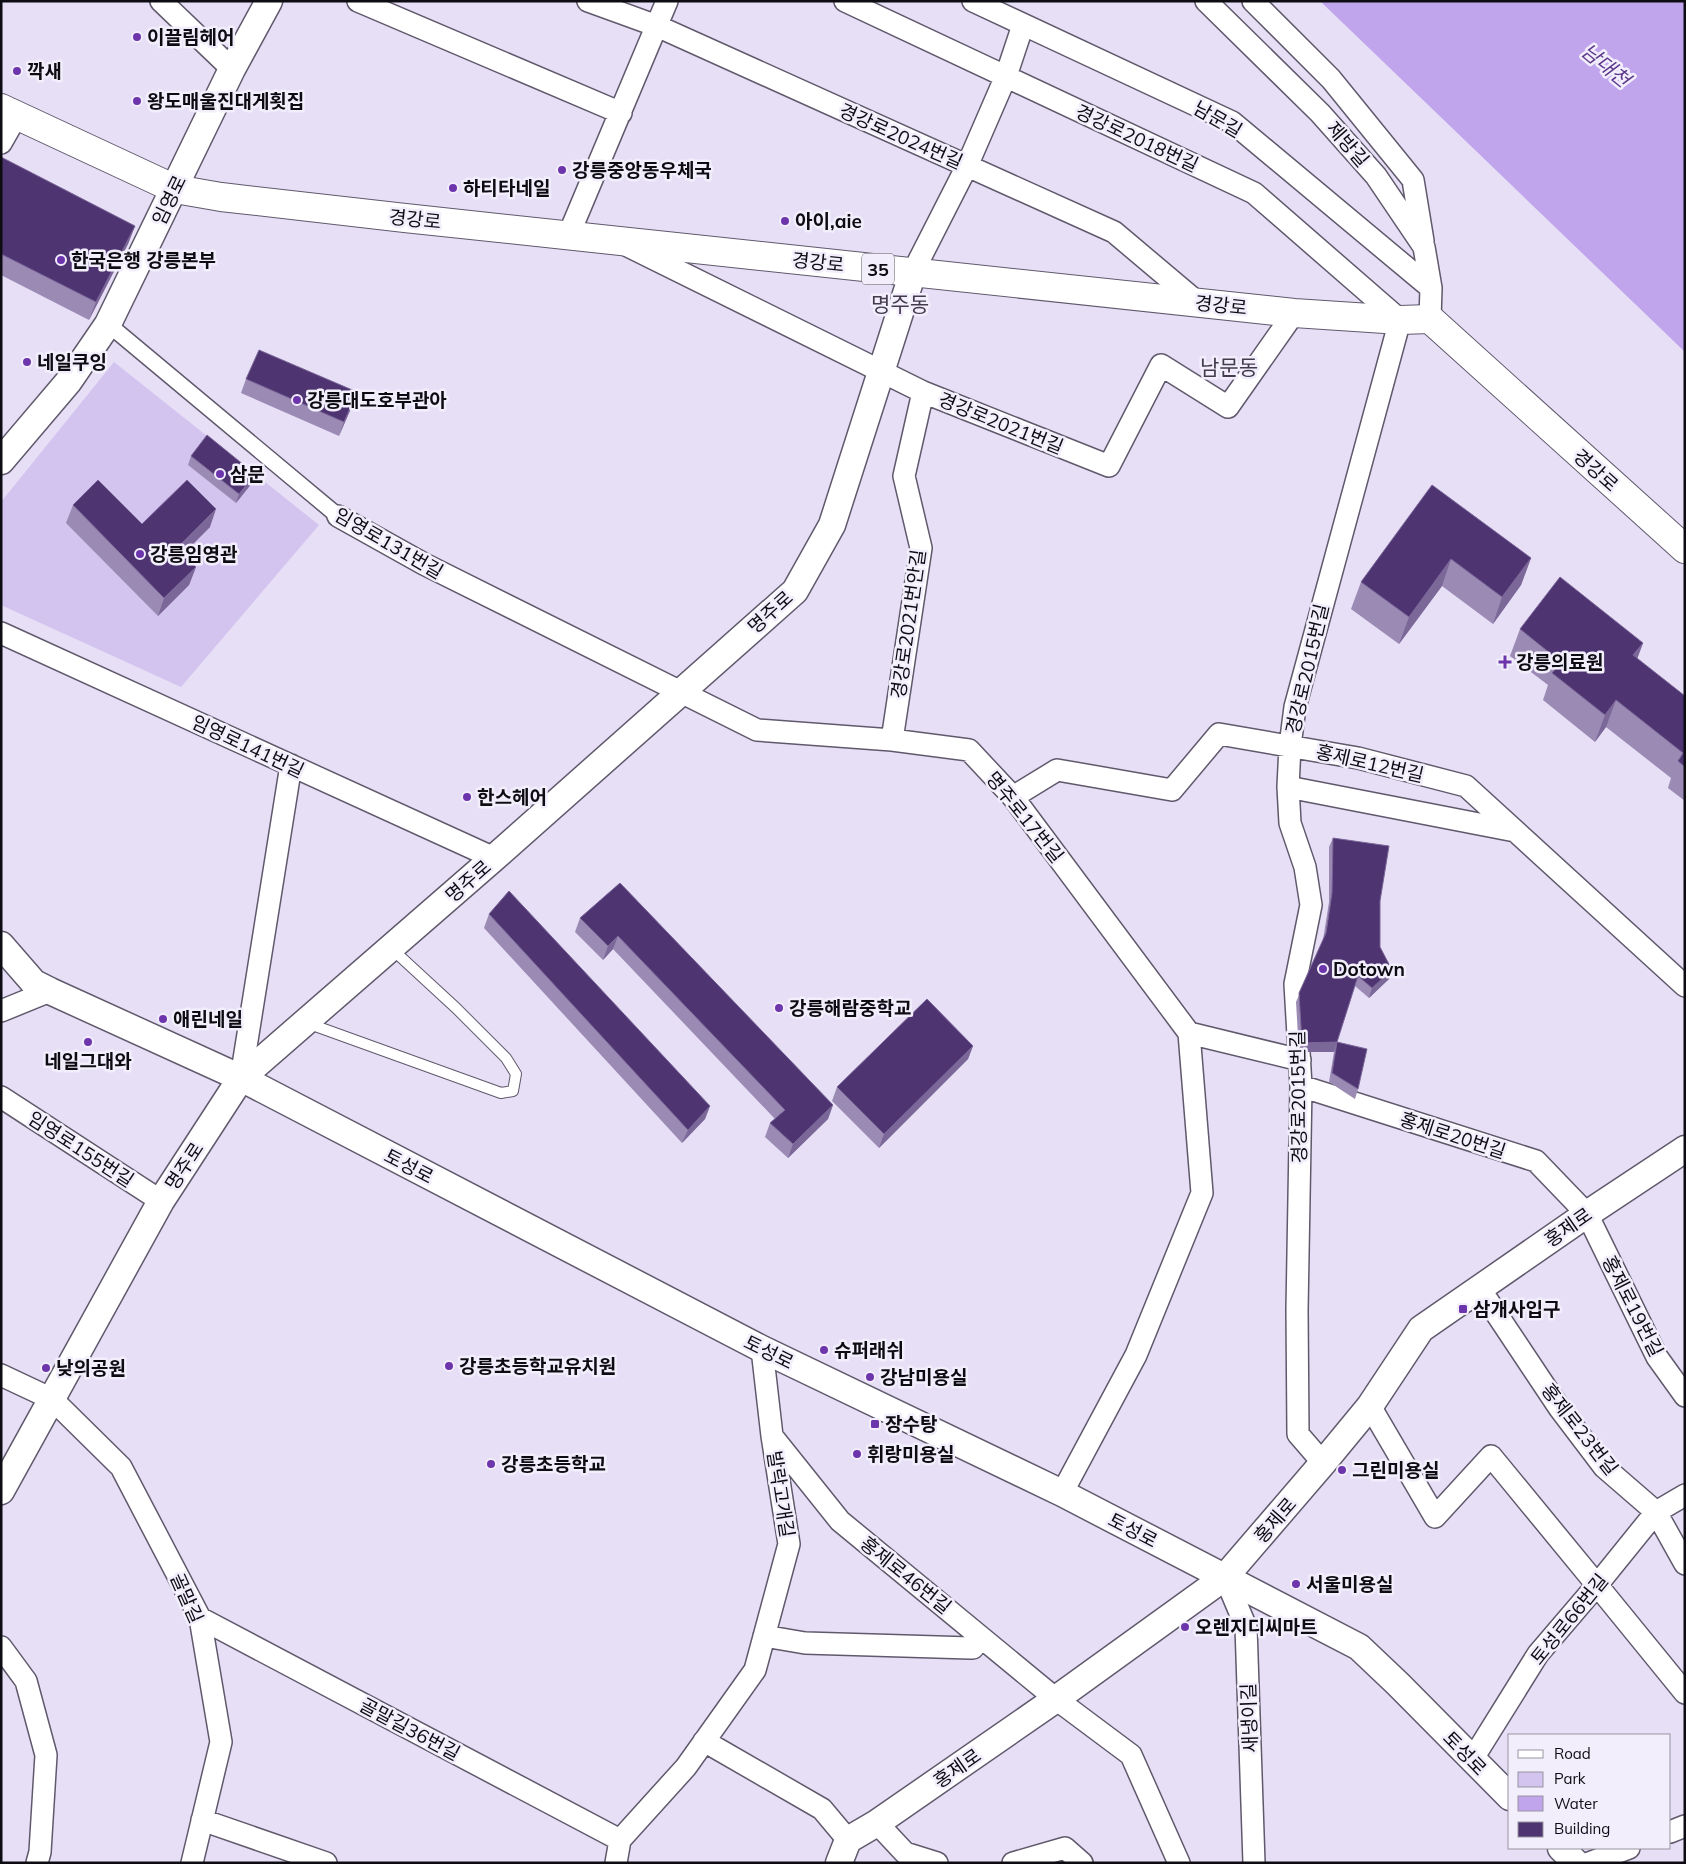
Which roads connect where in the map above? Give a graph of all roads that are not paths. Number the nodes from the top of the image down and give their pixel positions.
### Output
1 (161, 1) edge
2 (269, 1) edge
3 (358, 1) edge
4 (588, 1) edge
5 (667, 1) edge
6 (845, 1) edge
7 (973, 1) edge
8 (1206, 1) edge
9 (1253, 1) edge
10 (1023, 24) junction
11 (657, 26) junction
12 (232, 69) junction
13 (1006, 76) junction
14 (9, 112) edge
15 (621, 113) junction
16 (1, 143) edge
17 (967, 166) junction
18 (175, 189) junction
19 (569, 234) junction
20 (618, 241) junction
21 (1424, 247) junction
22 (913, 272) junction
23 (1431, 288) junction
24 (1197, 302) junction
25 (1294, 313) junction
26 (1430, 319) junction
27 (1400, 320) junction
28 (108, 324) junction
29 (882, 371) junction
30 (923, 392) junction
31 (1, 461) edge
32 (338, 516) joint
33 (1685, 549) edge
34 (1, 633) edge
35 (681, 692) junction
36 (892, 740) junction
37 (1290, 746) junction
38 (291, 765) junction
39 (1288, 787) junction
40 (1013, 797) junction
41 (1516, 831) junction
42 (494, 858) junction
43 (1, 945) edge
44 (391, 948) junction
45 (1685, 986) edge
46 (50, 991) junction
47 (1, 1011) edge
48 (305, 1023) junction
49 (1189, 1033) junction
50 (1300, 1060) junction
51 (241, 1078) junction
52 (1301, 1086) junction
53 (1, 1096) edge
54 (1685, 1149) edge
55 (161, 1201) junction
56 (1587, 1214) junction
57 (1480, 1289) junction
58 (762, 1349) junction
59 (1, 1375) edge
60 (1685, 1396) edge
61 (52, 1399) junction
62 (1370, 1406) junction
63 (772, 1436) junction
64 (1323, 1464) junction
65 (1, 1491) edge
66 (1062, 1493) junction
67 (1685, 1495) edge
68 (1656, 1512) junction
69 (1685, 1564) edge
70 (1225, 1577) junction
71 (1598, 1584) junction
72 (200, 1618) junction
73 (976, 1634) junction
74 (764, 1636) junction
75 (1, 1647) edge
76 (1685, 1694) edge
77 (1056, 1699) junction
78 (704, 1741) junction
79 (1472, 1760) junction
80 (1508, 1795) edge
81 (202, 1820) junction
82 (877, 1823) junction
83 (1685, 1826) edge
84 (1671, 1832) edge
85 (620, 1840) junction
86 (1562, 1849) edge
87 (1626, 1849) edge
88 (843, 1852) edge
89 (37, 1863) edge
90 (192, 1863) edge
91 (326, 1863) edge
92 (616, 1863) edge
93 (937, 1863) edge
94 (1013, 1863) edge
95 (1082, 1863) edge
96 (1179, 1863) edge
97 (1254, 1863) edge
98 (1576, 1863) edge
99 (1590, 1863) edge

1 - 12 street
2 - 12 street, 임영로
3 - 15 street
4 - 11 street, 경강로2024번길
5 - 11 street
6 - 13 street, 경강로2018번길
7 - 10 street, 남문길
8 - 21 street, 제방길
9 - 21 street
10 - 13 street
10 - 23 street, 남문길
11 - 15 street
11 - 17 street, 경강로2024번길
12 - 18 street, 임영로
13 - 17 street
13 - 27 street, 경강로2018번길
14 - 16 street
14 - 18 main road, 경강로 / 35
15 - 19 street
17 - 22 street
17 - 24 street, 경강로2024번길
18 - 19 main road, 경강로 / 35
18 - 28 street, 임영로
19 - 20 main road, 경강로 / 35
20 - 22 main road, 경강로 / 35
20 - 29 street, 경강로2021번길
21 - 23 street, 제방길
22 - 24 main road, 경강로 / 35
22 - 29 street, 명주로
23 - 26 street, 제방길
24 - 25 main road, 경강로 / 35
25 - 27 main road, 경강로 / 35
25 - 30 street, 경강로2021번길
26 - 27 main road, 경강로 / 35
26 - 33 main road, 경강로
27 - 37 street, 경강로2015번길
28 - 31 street, 임영로
28 - 32 street, 임영로131번길
29 - 30 street, 경강로2021번길
29 - 35 street, 명주로
30 - 36 street, 경강로2021번안길
32 - 35 street, 임영로131번길
34 - 38 street, 임영로141번길
35 - 36 street, 명주로17번길
35 - 42 street, 명주로
36 - 40 street, 명주로17번길
37 - 39 street, 경강로2015번길
37 - 40 street, 홍제로12번길
37 - 41 street, 홍제로12번길
38 - 42 street, 임영로141번길
38 - 51 street
39 - 41 street
39 - 50 street, 경강로2015번길
40 - 49 street, 명주로17번길
41 - 45 street, 홍제로12번길
42 - 44 street, 명주로
43 - 46 street, 토성로
44 - 48 street, 명주로
44 - 48 lane
46 - 47 street
46 - 51 street, 토성로
48 - 51 street, 명주로
49 - 50 street
49 - 66 street
50 - 52 street, 경강로2015번길
51 - 55 street, 명주로
51 - 58 street, 토성로
52 - 56 street, 홍제로20번길
52 - 64 street, 경강로2015번길
53 - 55 street, 임영로155번길
54 - 56 street, 홍제로
55 - 61 street, 명주로
56 - 57 street, 홍제로
56 - 60 street, 홍제로19번길
57 - 62 street, 홍제로
57 - 68 street, 홍제로23번길
58 - 63 street, 발락고개길
58 - 66 street, 토성로
59 - 61 street, 골말길
61 - 65 street, 명주로
61 - 72 street, 골말길
62 - 64 street, 홍제로
62 - 71 street
63 - 73 street, 홍제로46번길
63 - 74 street, 발락고개길
64 - 70 street, 홍제로
66 - 70 street, 토성로
67 - 68 street, 토성로66번길
68 - 69 street, 홍제로23번길
68 - 71 street, 토성로66번길
70 - 77 street, 홍제로
70 - 79 street, 토성로
70 - 97 street, 새냉이길
71 - 76 street
71 - 79 street, 토성로66번길
72 - 81 street, 골말길
72 - 85 street, 골말길36번길
73 - 74 street
73 - 77 street, 홍제로46번길
74 - 78 street, 발락고개길
75 - 89 street
77 - 82 street, 홍제로
77 - 96 street, 홍제로46번길
78 - 85 street, 발락고개길
78 - 88 street
79 - 80 street, 토성로
81 - 90 street, 골말길
81 - 91 street
82 - 88 street, 홍제로
82 - 93 street
83 - 84 street
85 - 92 street
86 - 98 street
87 - 99 street
94 - 95 street

